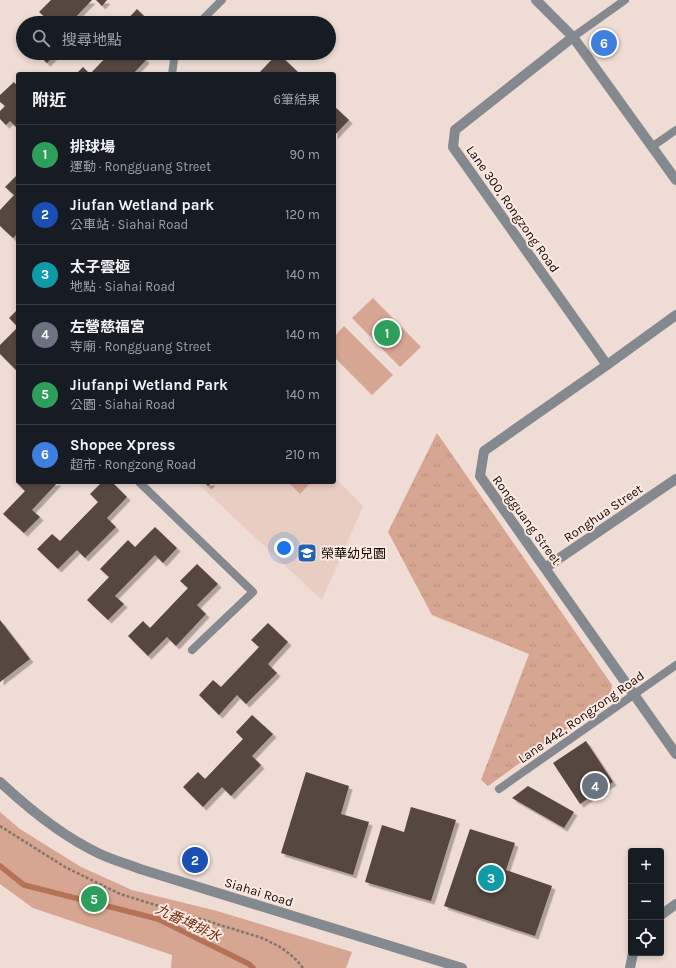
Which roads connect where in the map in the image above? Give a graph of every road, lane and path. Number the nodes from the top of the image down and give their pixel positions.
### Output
1 (222, 0) edge
2 (536, 0) edge
3 (625, 0) edge
4 (206, 16) edge
5 (574, 37) junction
6 (174, 60) edge
7 (172, 72) edge
8 (676, 130) edge
9 (653, 146) junction
10 (676, 180) edge
11 (676, 315) edge
12 (607, 365) junction
13 (676, 479) edge
14 (141, 484) edge
15 (545, 568) junction
16 (192, 650) dead end
17 (676, 665) edge
18 (633, 695) junction
19 (676, 754) edge
20 (0, 782) edge
21 (499, 789) dead end
22 (0, 826) edge
23 (676, 904) edge
24 (664, 913) edge
25 (632, 956) edge
26 (303, 968) edge
27 (462, 968) edge
28 (630, 968) edge

1 - 4 lane
2 - 5 street
3 - 5 lane
5 - 9 street
5 - 12 street, Lane 300, Rongzong Road
6 - 7 lane
8 - 9 lane
9 - 10 street
11 - 12 street, Rongguang Street
12 - 15 street, Rongguang Street
13 - 15 street, Ronghua Street
14 - 16 lane
15 - 18 street, Rongguang Street
17 - 18 lane, Lane 442, Rongzong Road
18 - 19 street, Rongguang Street
18 - 21 lane, Lane 442, Rongzong Road
20 - 27 street, Siahai Road
22 - 26 path
23 - 24 street
25 - 28 street

